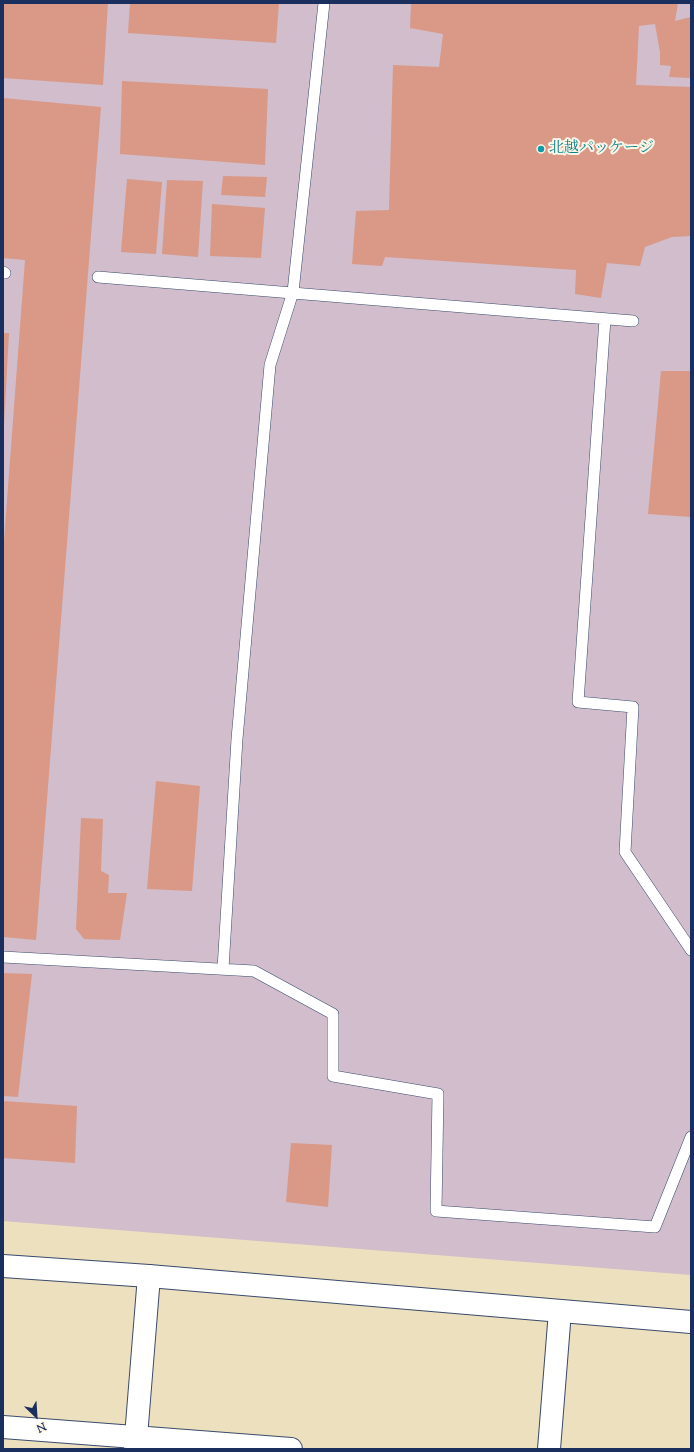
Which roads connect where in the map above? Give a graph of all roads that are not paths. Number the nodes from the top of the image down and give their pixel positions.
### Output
1 (324, 3) edge
2 (98, 276) dead end
3 (293, 292) junction
4 (605, 319) junction
5 (633, 321) dead end
6 (691, 950) edge
7 (3, 957) edge
8 (224, 969) junction
9 (691, 1138) edge
10 (3, 1266) edge
11 (149, 1276) junction
12 (560, 1311) junction
13 (691, 1322) edge
14 (3, 1427) edge
15 (136, 1443) edge
16 (291, 1449) edge
17 (548, 1449) edge

1 - 3 lane
2 - 3 lane
3 - 4 lane
3 - 8 lane
4 - 5 lane
4 - 6 lane
7 - 8 lane
8 - 9 lane
10 - 11 street
11 - 12 street
11 - 15 street
12 - 13 street
12 - 17 street
14 - 15 street
15 - 16 street

